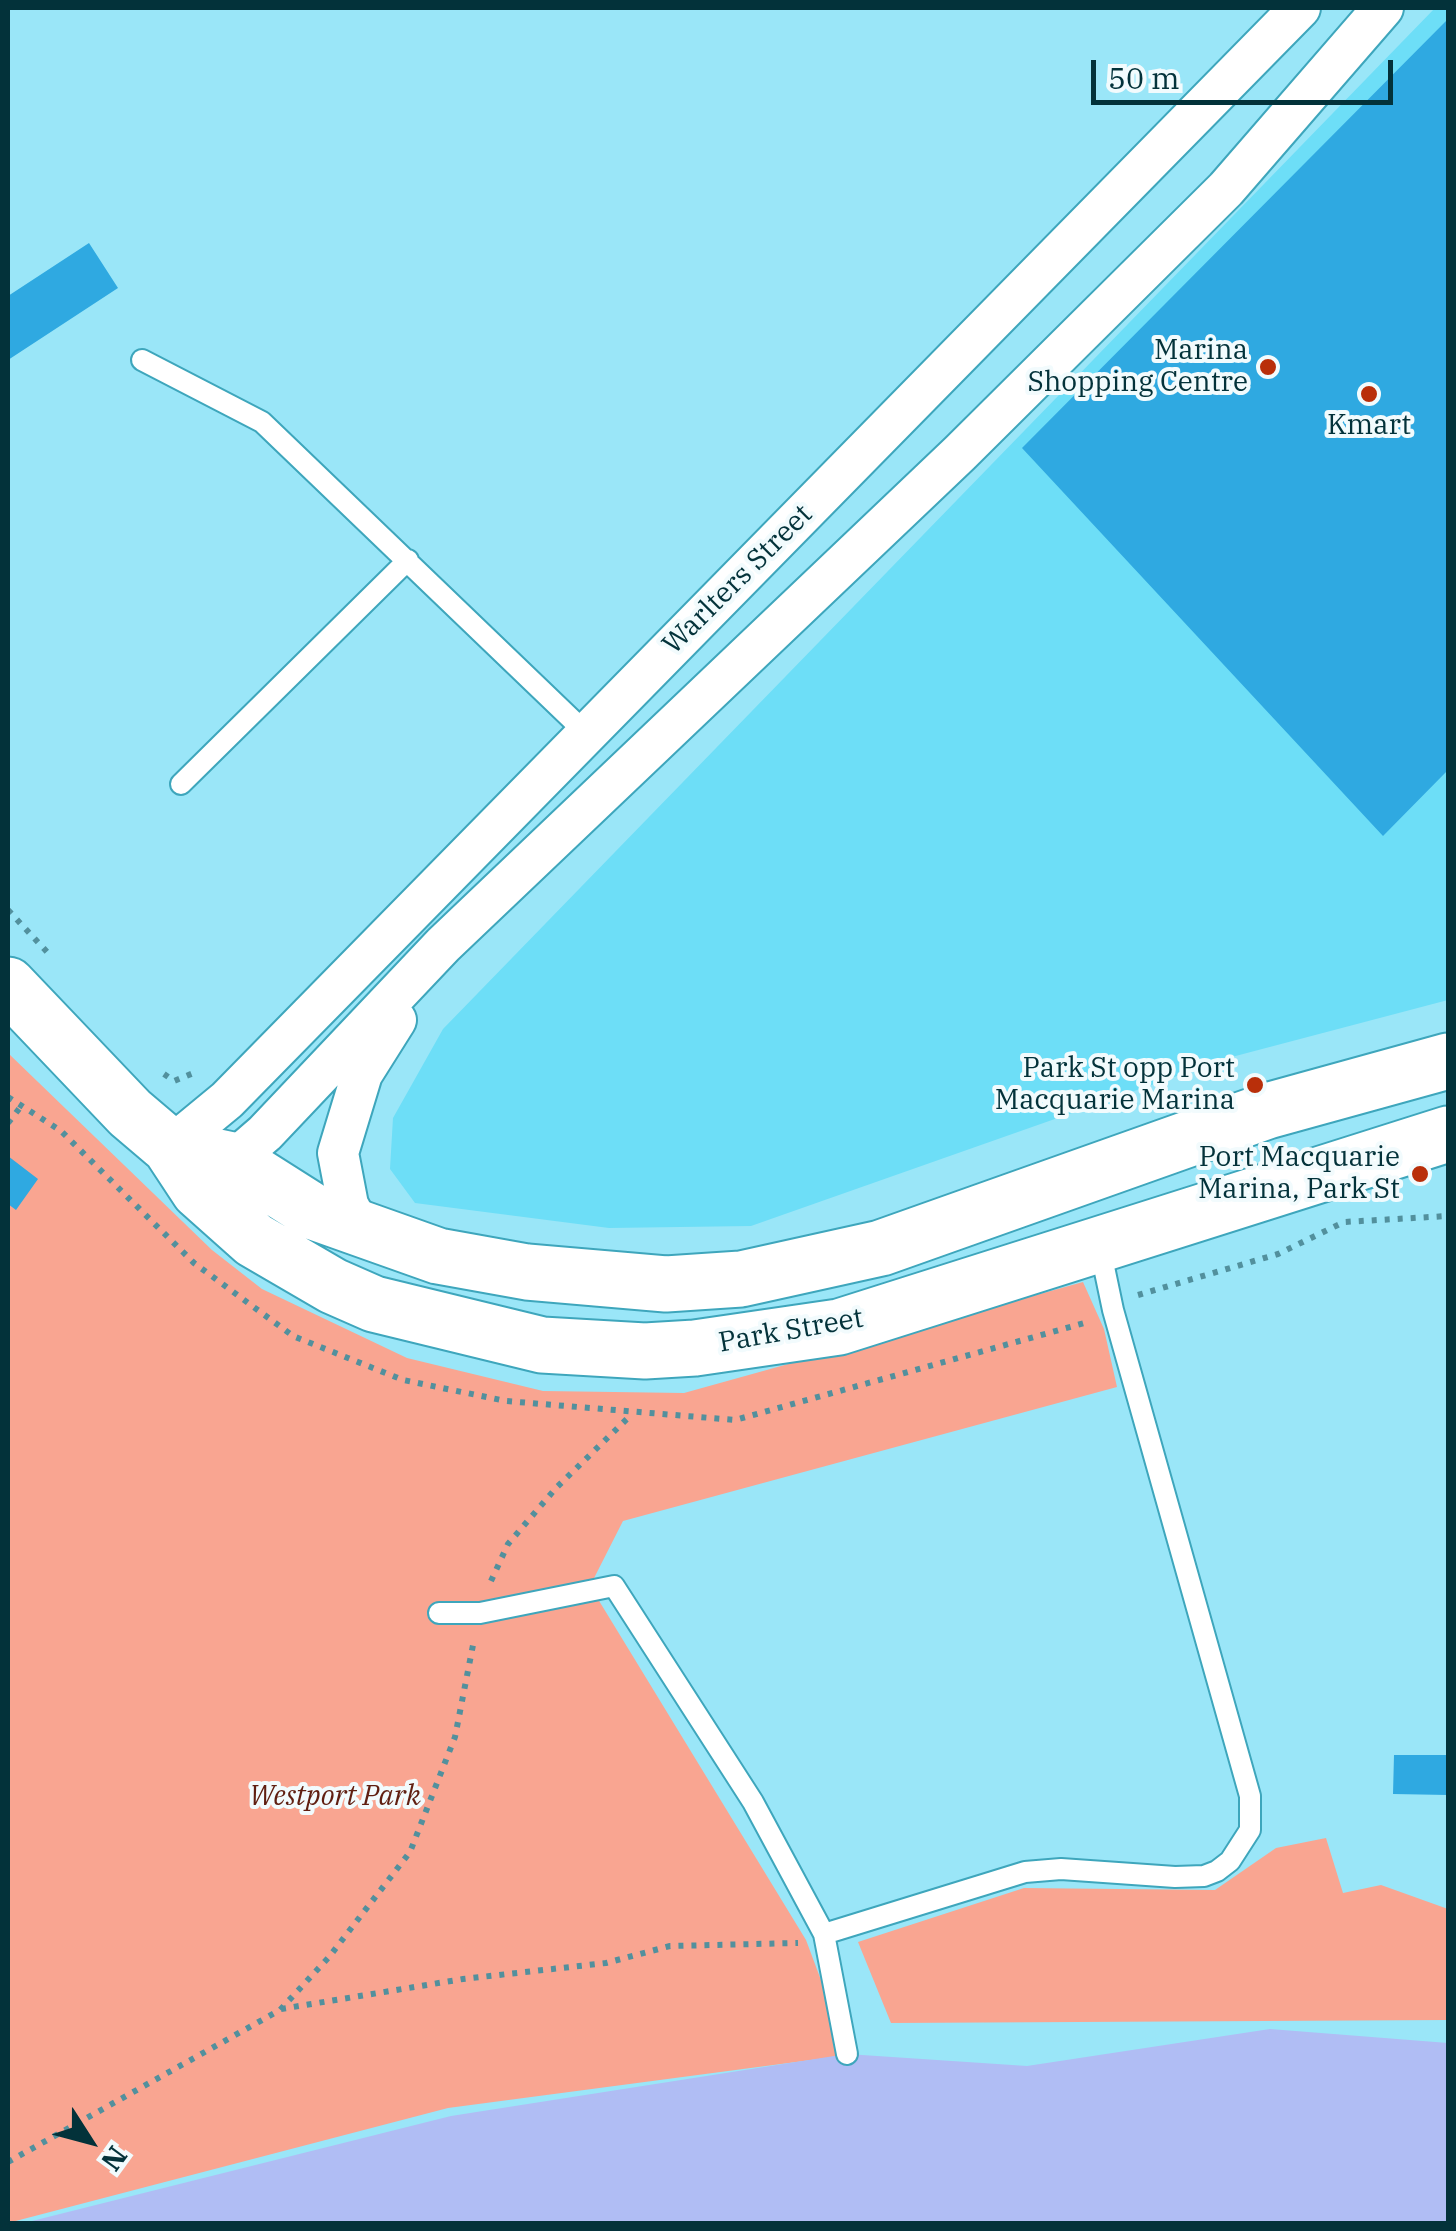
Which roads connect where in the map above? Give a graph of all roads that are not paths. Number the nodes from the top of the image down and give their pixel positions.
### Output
1 (1300, 8) edge
2 (1382, 8) edge
3 (142, 360) dead end
4 (408, 560) junction
5 (586, 734) junction
6 (181, 784) dead end
7 (443, 945) junction
8 (8, 985) edge
9 (1448, 1061) edge
10 (1448, 1134) edge
11 (200, 1166) junction
12 (361, 1229) junction
13 (1100, 1246) junction
14 (439, 1613) dead end
15 (824, 1934) junction
16 (847, 2054) dead end

1 - 5 street, Warlters Street
2 - 7 street
3 - 4 lane
4 - 5 lane
4 - 6 lane
5 - 11 street, Warlters Street
7 - 11 street
7 - 12 street
8 - 11 street, Park Street
9 - 12 street, Park Street
10 - 13 street, Park Street
11 - 12 street, Park Street
11 - 13 street, Park Street
13 - 15 lane
14 - 15 lane
15 - 16 lane

